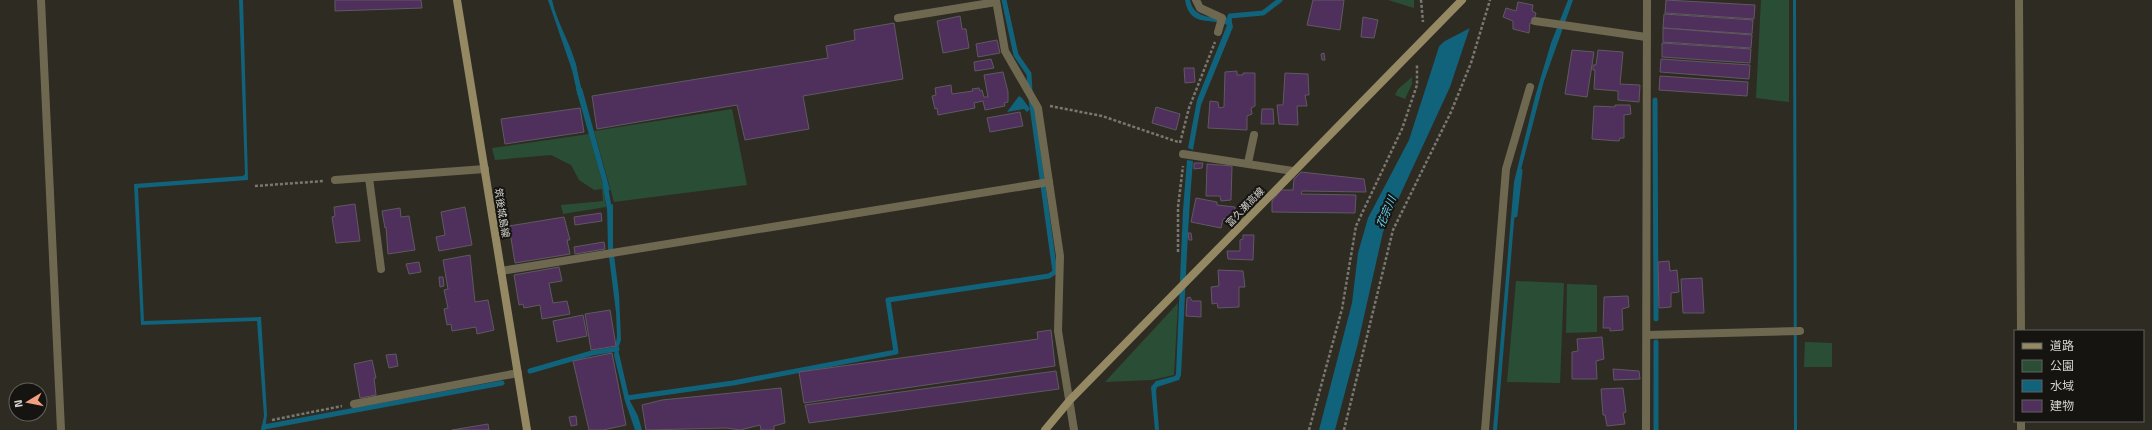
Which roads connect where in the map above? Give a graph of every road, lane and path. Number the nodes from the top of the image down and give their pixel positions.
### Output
1 (41, 0) edge
2 (457, 0) edge
3 (1196, 0) edge
4 (1421, 0) edge
5 (1462, 0) edge
6 (1490, 0) edge
7 (1647, 0) edge
8 (2019, 0) edge
9 (996, 1) edge
10 (898, 18) dead end
11 (1535, 21) dead end
12 (1218, 32) joint
13 (1425, 37) junction
14 (1646, 37) junction
15 (1414, 47) junction
16 (1530, 87) dead end
17 (1038, 108) junction
18 (1254, 135) dead end
19 (1180, 143) junction
20 (1183, 154) junction
21 (1248, 163) junction
22 (485, 169) junction
23 (1293, 171) junction
24 (369, 178) junction
25 (335, 180) joint
26 (1049, 182) junction
27 (255, 186) dead end
28 (1178, 252) dead end
29 (381, 269) dead end
30 (501, 271) junction
31 (2021, 330) edge
32 (1800, 331) dead end
33 (1646, 334) junction
34 (518, 373) junction
35 (1070, 400) junction
36 (354, 404) joint
37 (272, 420) dead end
38 (61, 430) edge
39 (527, 430) edge
40 (1045, 430) edge
41 (1074, 430) edge
42 (1309, 430) edge
43 (1344, 430) edge
44 (1485, 430) edge
45 (1646, 430) edge

1 - 38 street
2 - 22 main road, 筑後城島線
3 - 12 street
4 - 13 path
5 - 13 main road, 富久瀬高線
6 - 43 path
7 - 14 street
8 - 31 street
9 - 10 street
9 - 17 street
11 - 14 street
12 - 19 path
13 - 15 main road, 富久瀬高線
14 - 33 street
15 - 23 main road, 富久瀬高線
15 - 42 path
16 - 44 street
17 - 19 path
17 - 26 street
18 - 21 street
19 - 20 path
20 - 21 street
20 - 28 path
21 - 23 street
22 - 24 street
22 - 30 main road, 筑後城島線
23 - 35 main road, 富久瀬高線
24 - 25 street
24 - 29 street
25 - 27 path
26 - 30 street
26 - 35 street
30 - 34 main road, 筑後城島線
32 - 33 street
33 - 45 street
34 - 36 street
34 - 39 main road, 筑後城島線
35 - 40 main road, 富久瀬高線
35 - 41 street
36 - 37 path

